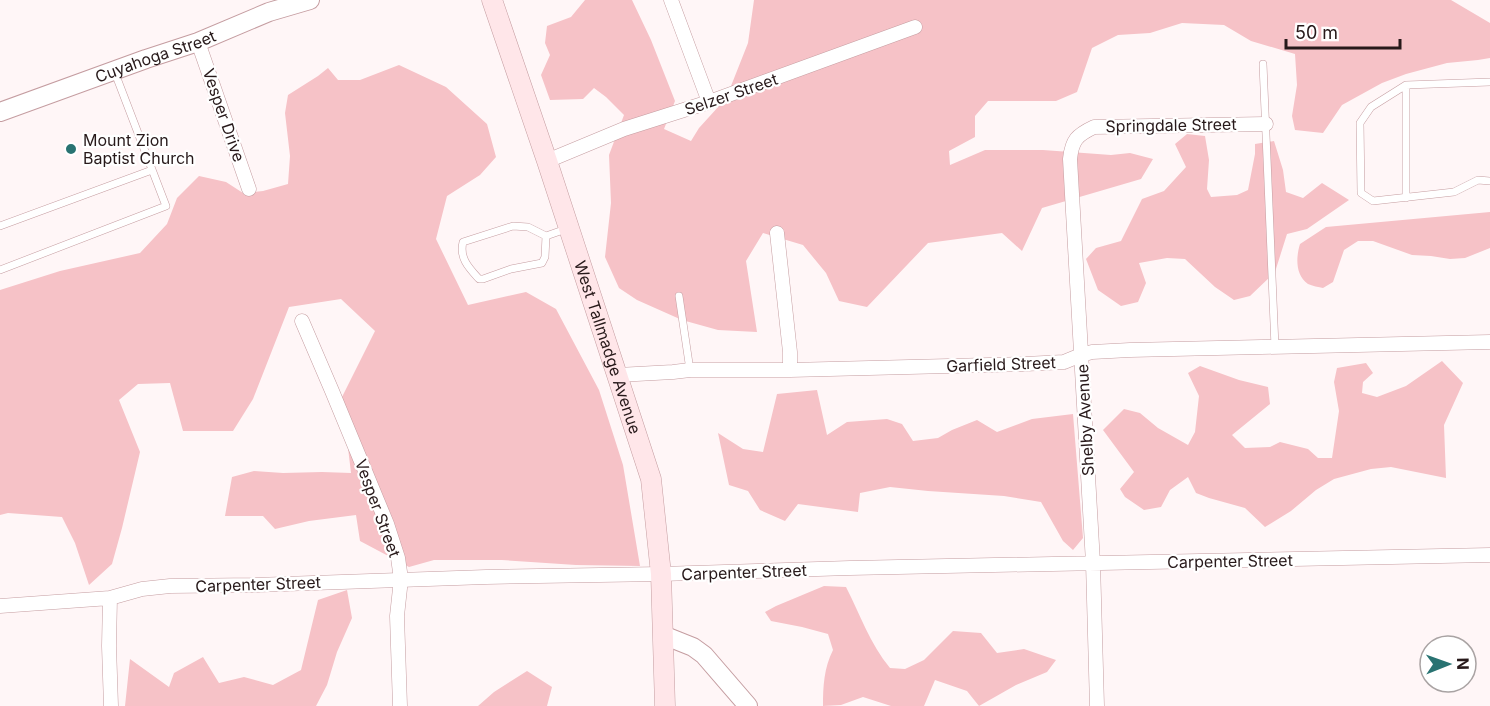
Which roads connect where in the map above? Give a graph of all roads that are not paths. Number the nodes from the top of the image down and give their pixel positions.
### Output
1 (310, 0) edge
2 (492, 0) edge
3 (671, 0) edge
4 (267, 6) edge
5 (915, 27) dead end
6 (198, 42) junction
7 (1263, 64) dead end
8 (114, 71) junction
9 (1490, 82) edge
10 (1407, 85) junction
11 (709, 102) junction
12 (0, 111) edge
13 (1266, 124) junction
14 (1078, 135) joint
15 (547, 160) junction
16 (152, 170) junction
17 (1490, 181) edge
18 (249, 189) dead end
19 (1406, 198) junction
20 (0, 226) edge
21 (568, 228) junction
22 (777, 233) dead end
23 (546, 236) junction
24 (0, 270) edge
25 (679, 296) dead end
26 (302, 321) dead end
27 (1490, 342) edge
28 (1275, 347) junction
29 (1081, 355) junction
30 (690, 370) junction
31 (790, 370) junction
32 (618, 375) junction
33 (1490, 555) edge
34 (1093, 563) junction
35 (661, 574) junction
36 (401, 579) junction
37 (110, 597) junction
38 (0, 606) edge
39 (663, 635) junction
40 (111, 706) edge
41 (400, 706) edge
42 (664, 706) edge
43 (748, 706) edge
44 (1097, 706) edge

1 - 4 street, Cuyahoga Street
2 - 15 main road, West Tallmadge Avenue
3 - 11 street
4 - 6 street, Cuyahoga Street
5 - 11 street, Selzer Street
6 - 8 street, Cuyahoga Street
6 - 18 street, Vesper Drive
7 - 13 lane
8 - 12 street, Cuyahoga Street
8 - 16 lane
9 - 10 lane
10 - 19 lane
10 - 19 lane
11 - 15 street, Selzer Street
13 - 14 street, Springdale Street
13 - 28 lane
14 - 29 street, Shelby Avenue
15 - 21 main road, West Tallmadge Avenue
16 - 20 lane
16 - 24 lane
17 - 19 lane
21 - 23 lane
21 - 32 main road, West Tallmadge Avenue
22 - 31 street
23 - 23 lane
25 - 30 lane
26 - 36 street, Vesper Street
27 - 28 street, Garfield Street
28 - 29 street, Garfield Street
29 - 31 street, Garfield Street
29 - 34 street, Shelby Avenue
30 - 31 street, Garfield Street
30 - 32 street, Garfield Street
32 - 35 main road, West Tallmadge Avenue
33 - 34 street, Carpenter Street
34 - 35 street, Carpenter Street
34 - 44 street, Shelby Avenue
35 - 36 street, Carpenter Street
35 - 39 main road, West Tallmadge Avenue
36 - 37 street, Carpenter Street
36 - 41 street, Vesper Street
37 - 38 street, Carpenter Street
37 - 40 street
39 - 42 main road, West Tallmadge Avenue
39 - 43 street

